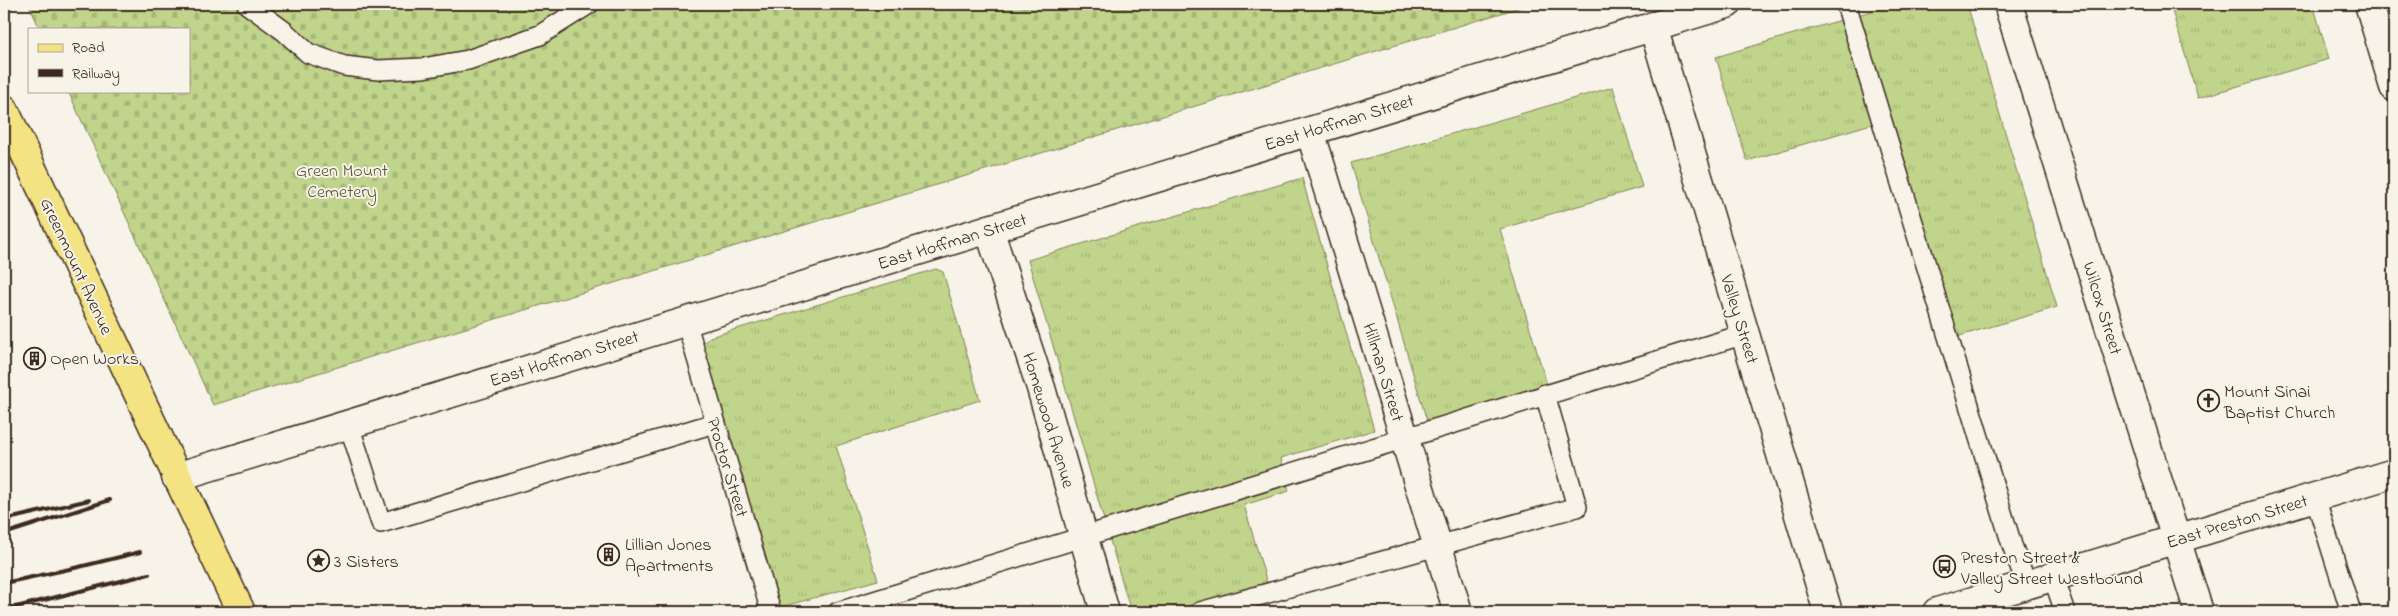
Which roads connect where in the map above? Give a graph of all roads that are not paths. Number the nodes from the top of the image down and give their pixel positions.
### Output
1 (247, 4) edge
2 (589, 4) edge
3 (1727, 4) edge
4 (1846, 4) edge
5 (2008, 4) edge
6 (2370, 4) edge
7 (1653, 26) junction
8 (2394, 87) edge
9 (4, 109) edge
10 (1310, 131) junction
11 (989, 229) junction
12 (686, 321) junction
13 (1745, 334) junction
14 (1545, 394) junction
15 (715, 423) junction
16 (349, 425) junction
17 (1404, 437) junction
18 (2394, 473) edge
19 (176, 477) junction
20 (2315, 497) junction
21 (1083, 535) junction
22 (2176, 540) junction
23 (1437, 546) junction
24 (2053, 577) junction
25 (2027, 585) junction
26 (241, 612) edge
27 (771, 612) edge
28 (838, 612) edge
29 (1105, 612) edge
30 (1200, 612) edge
31 (1458, 612) edge
32 (1828, 612) edge
33 (1937, 612) edge
34 (2065, 612) edge
35 (2199, 612) edge
36 (2351, 612) edge

1 - 2 lane
3 - 7 street, East Hoffman Street
4 - 25 lane
5 - 22 street, Wilcox Street
6 - 8 street
7 - 10 street, East Hoffman Street
7 - 13 street, Valley Street
9 - 19 main road, Greenmount Avenue
10 - 11 street, East Hoffman Street
10 - 17 street, Hillman Street
11 - 12 street, East Hoffman Street
11 - 21 street, Homewood Avenue
12 - 15 lane, Proctor Street
12 - 16 street, East Hoffman Street
13 - 14 lane
13 - 32 street, Valley Street
14 - 17 lane
14 - 23 lane
15 - 16 lane
15 - 27 lane, Proctor Street
16 - 19 street, East Hoffman Street
17 - 21 lane
17 - 23 street, Hillman Street
18 - 20 street, East Preston Street
19 - 26 main road, Greenmount Avenue
20 - 22 street, East Preston Street
20 - 36 lane
21 - 28 lane
21 - 29 street, Homewood Avenue
22 - 24 street, East Preston Street
22 - 35 street, Wilcox Street
23 - 30 lane
23 - 31 street, Hillman Street
24 - 25 street, East Preston Street
24 - 34 lane
25 - 33 street, East Preston Street

